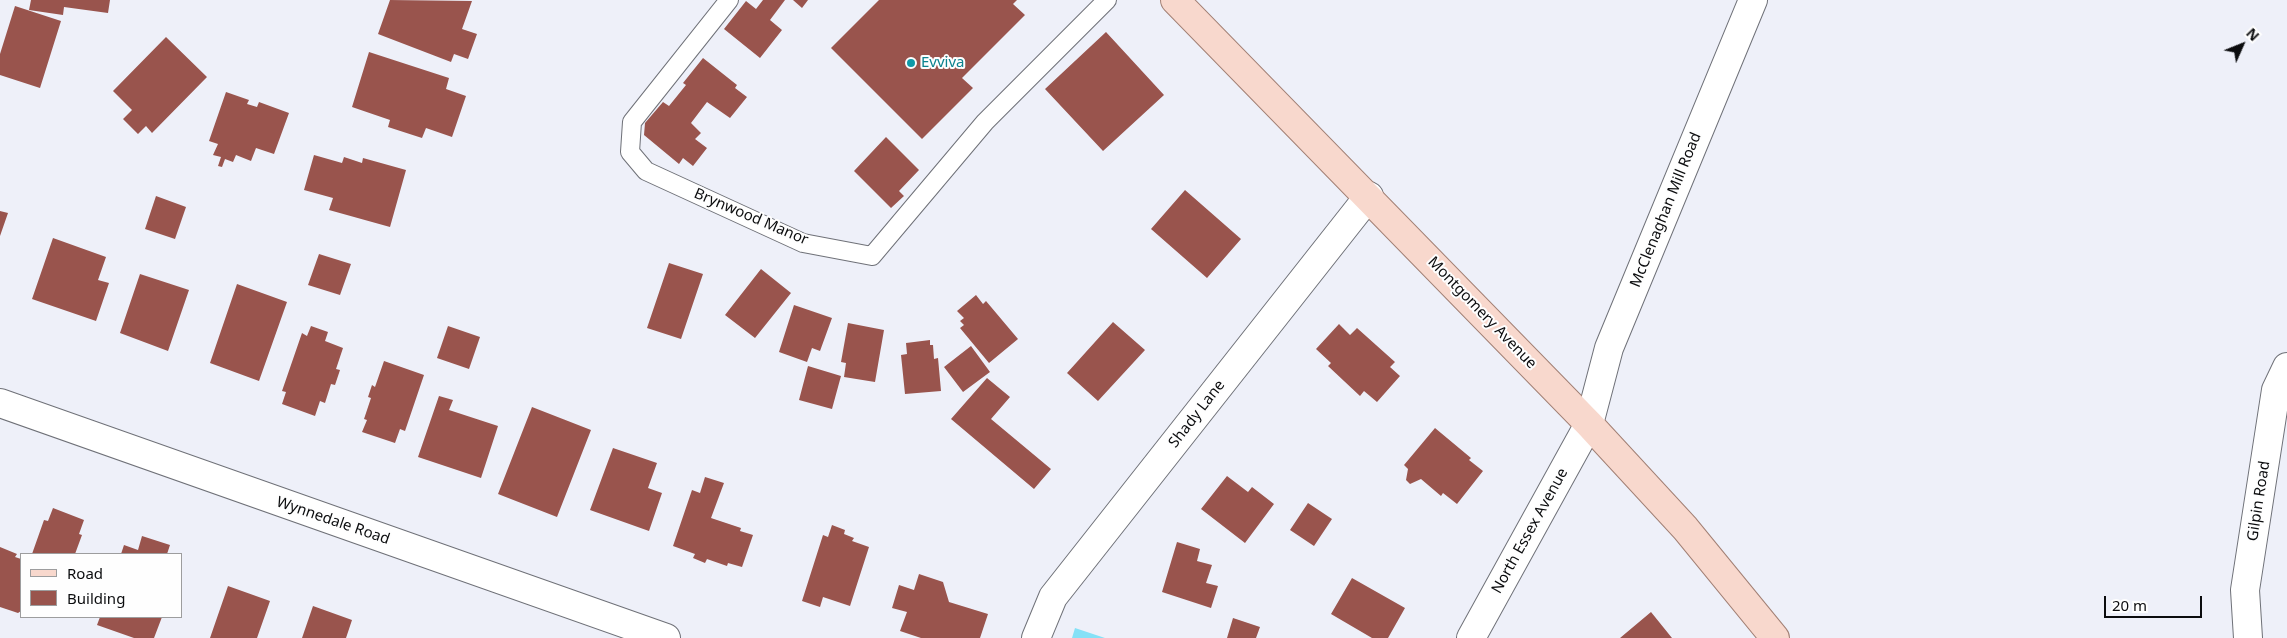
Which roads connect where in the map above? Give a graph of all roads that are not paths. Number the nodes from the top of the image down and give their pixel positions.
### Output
1 (730, 0) edge
2 (1107, 0) edge
3 (1175, 0) edge
4 (1753, 0) edge
5 (1369, 196) junction
6 (2287, 366) edge
7 (0, 403) edge
8 (1589, 424) junction
9 (666, 638) edge
10 (1036, 638) edge
11 (1470, 638) edge
12 (1775, 638) edge
13 (2248, 638) edge

1 - 2 lane, Brynwood Manor
3 - 5 main road, Montgomery Avenue
4 - 8 street, McClenaghan Mill Road
5 - 8 main road, Montgomery Avenue
5 - 10 street, Shady Lane
6 - 13 street, Gilpin Road
7 - 9 street, Wynnedale Road
8 - 11 street, North Essex Avenue
8 - 12 main road, Montgomery Avenue

